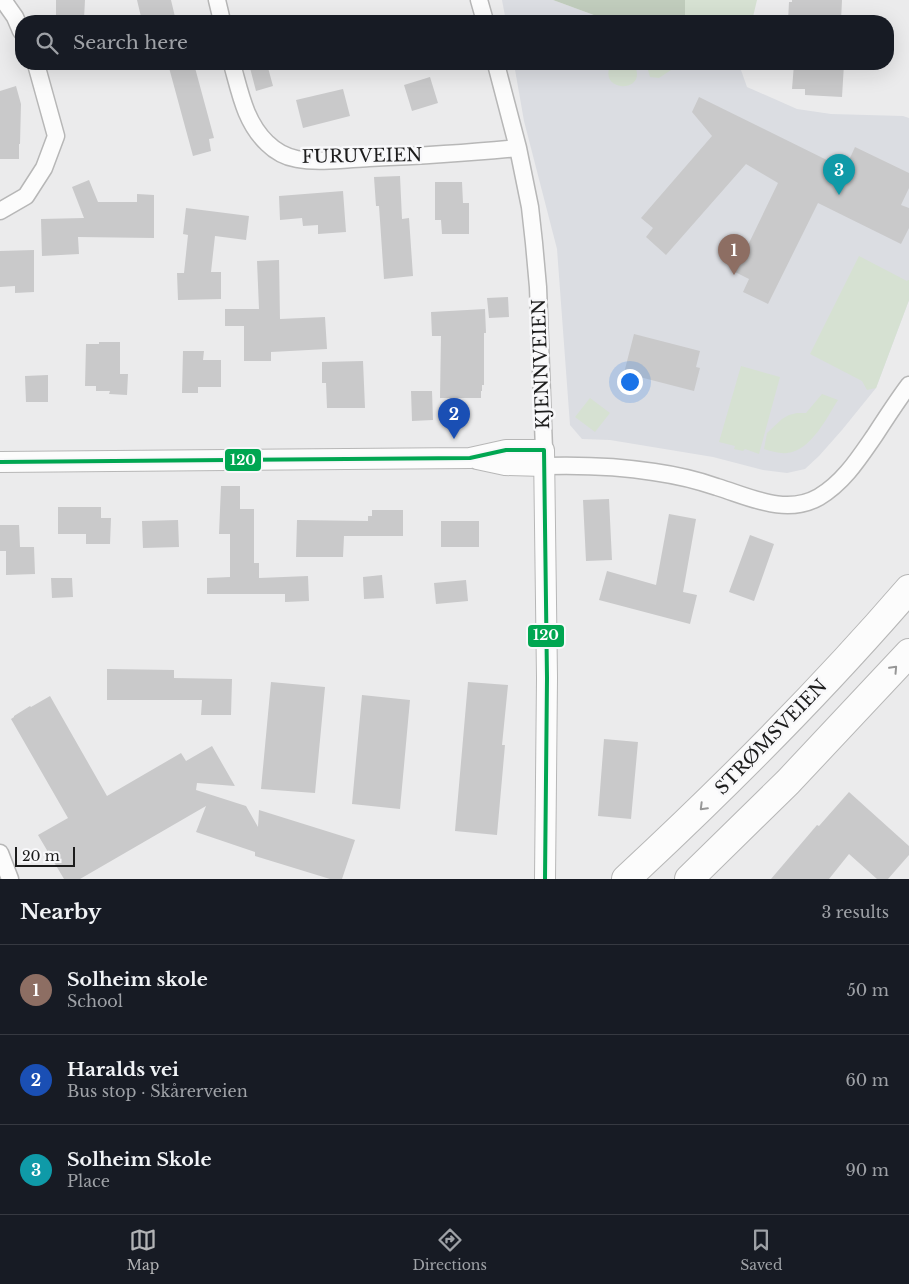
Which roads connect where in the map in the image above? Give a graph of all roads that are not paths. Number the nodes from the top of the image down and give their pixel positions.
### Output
1 (3, 0) edge
2 (217, 0) edge
3 (480, 0) edge
4 (221, 15) edge
5 (484, 15) edge
6 (15, 16) edge
7 (38, 70) edge
8 (234, 70) edge
9 (498, 70) edge
10 (518, 148) junction
11 (0, 211) edge
12 (909, 385) edge
13 (544, 458) junction
14 (0, 462) edge
15 (909, 589) edge
16 (909, 653) edge
17 (868, 698) junction
18 (0, 852) edge
19 (10, 879) edge
20 (545, 879) edge
21 (626, 879) edge
22 (689, 879) edge
23 (714, 879) edge

1 - 6 street
2 - 4 street
3 - 5 street
7 - 11 street
8 - 10 street, FURUVEIEN
9 - 10 street, KJENNVEIEN
10 - 13 street, KJENNVEIEN
12 - 13 street
13 - 14 street
13 - 20 street, KJENNVEIEN
15 -> 21 highway, STRØMSVEIEN
17 -> 16 highway
17 - 22 highway
17 - 23 highway
18 - 19 street

